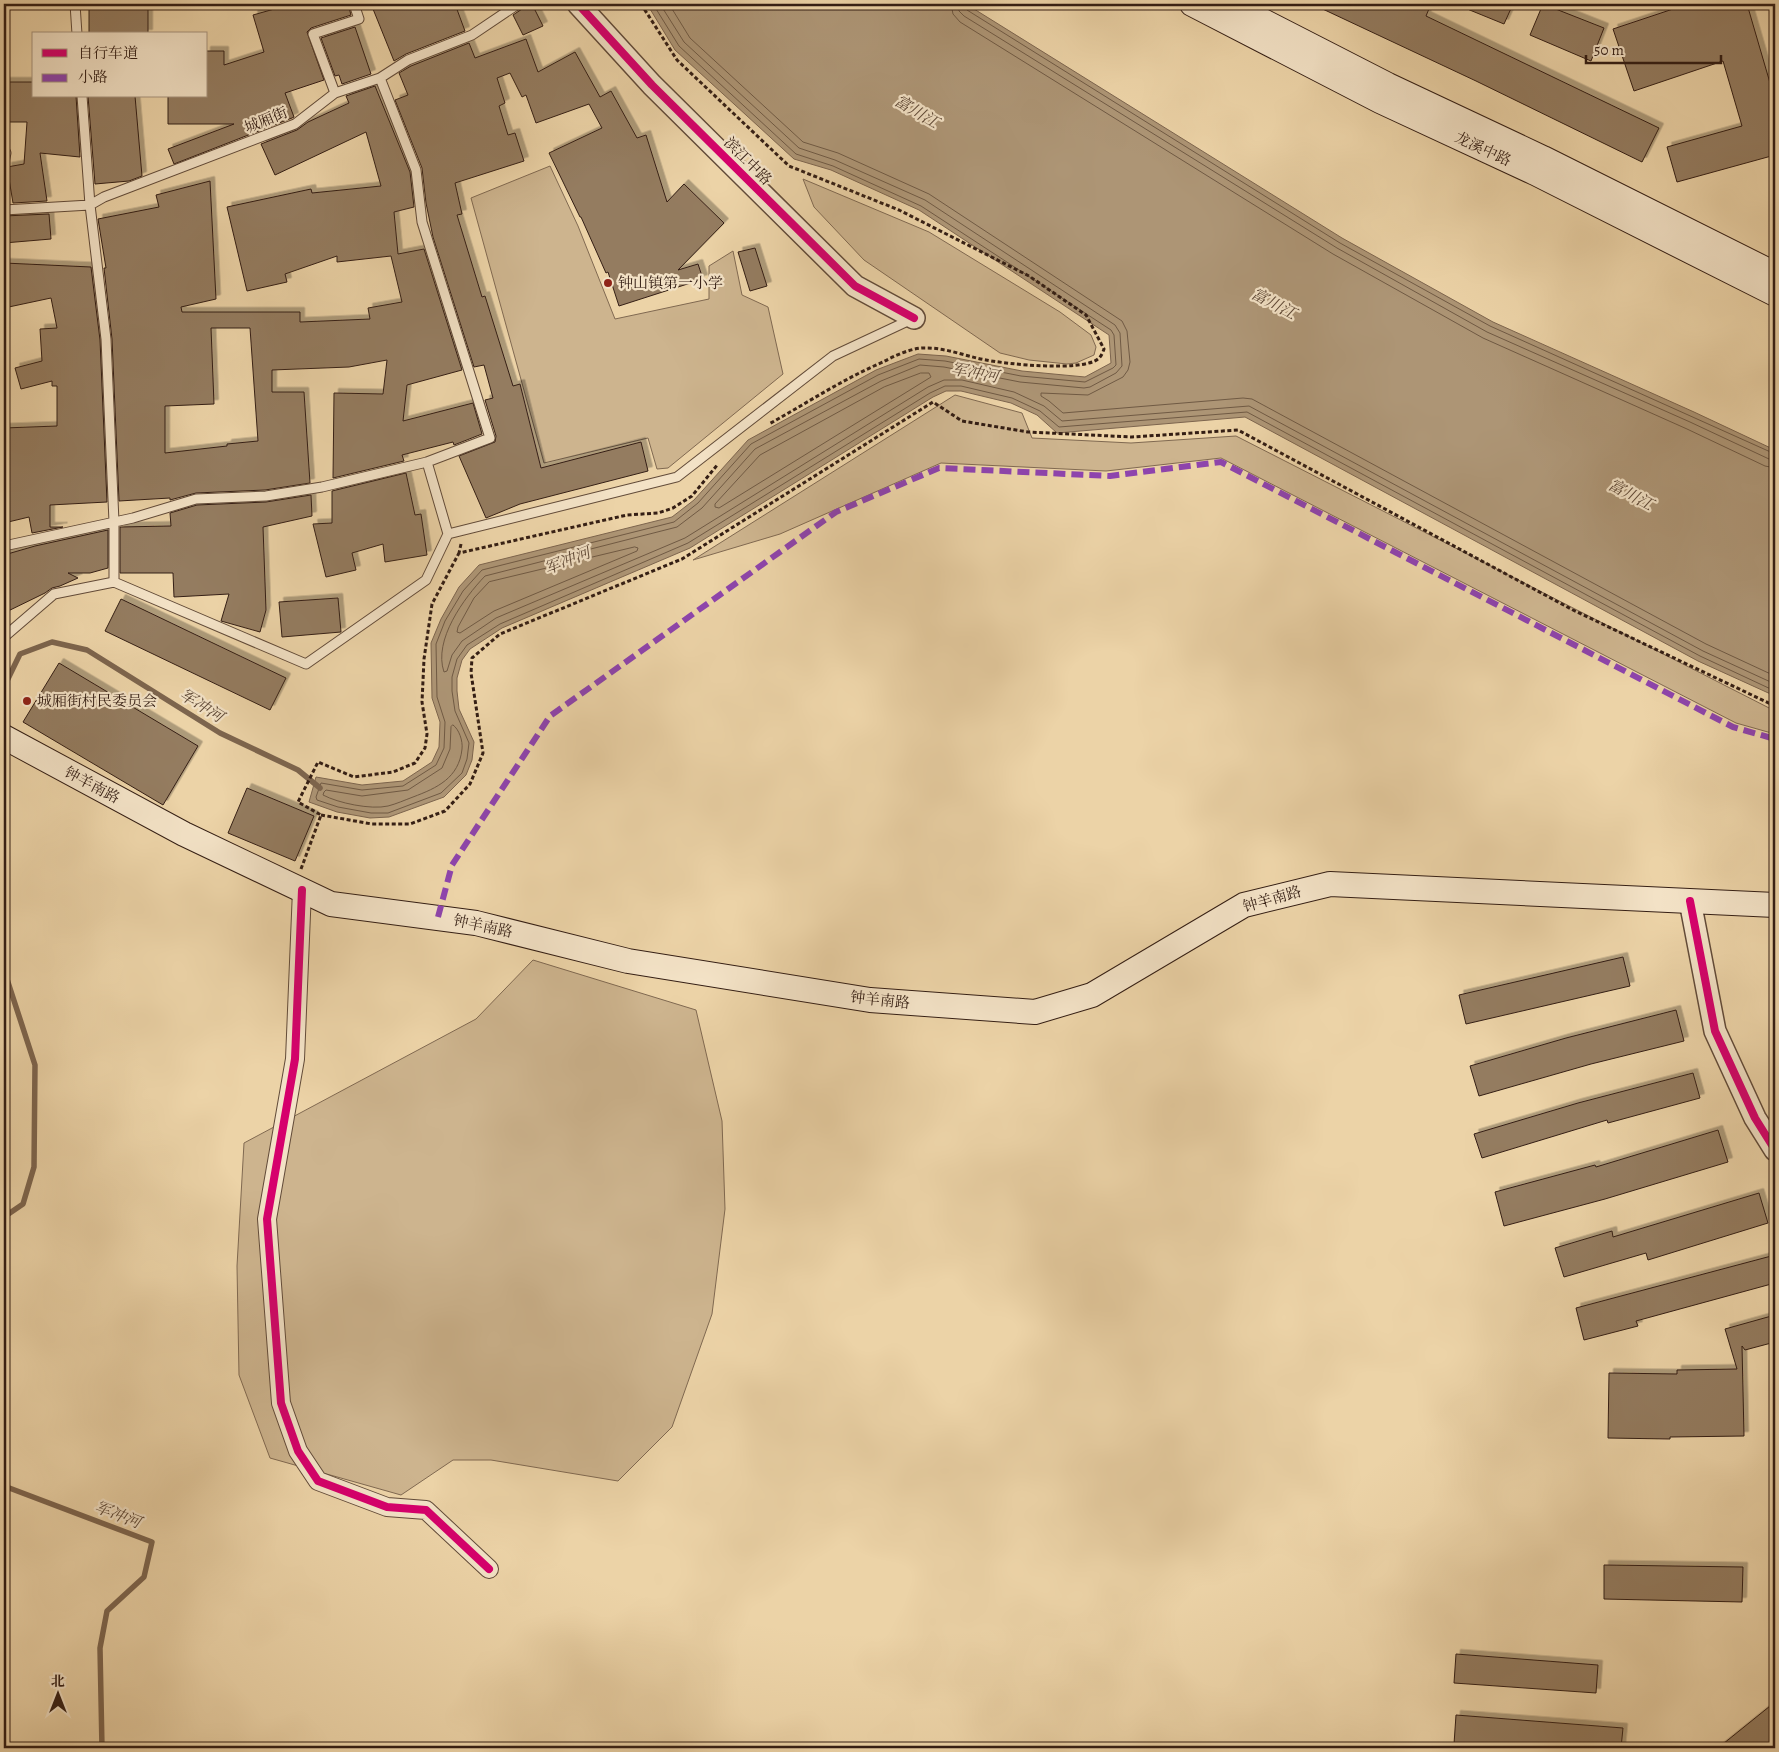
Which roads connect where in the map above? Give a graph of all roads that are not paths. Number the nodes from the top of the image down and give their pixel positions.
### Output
1 (75, 4) edge
2 (354, 4) edge
3 (518, 4) edge
4 (578, 4) edge
5 (1192, 4) edge
6 (1230, 4) edge
7 (77, 32) edge
8 (380, 78) junction
9 (335, 93) junction
10 (82, 98) edge
11 (4, 149) edge
12 (4, 162) edge
13 (90, 205) junction
14 (4, 210) edge
15 (1775, 274) edge
16 (1775, 294) edge
17 (914, 318) joint
18 (427, 462) junction
19 (114, 522) junction
20 (448, 534) junction
21 (4, 546) edge
22 (114, 582) junction
23 (4, 637) edge
24 (7, 739) edge
25 (298, 888) junction
26 (1690, 901) junction
27 (1775, 905) edge
28 (1775, 1150) edge
29 (489, 1569) dead end

1 - 7 lane
2 - 9 lane
3 - 8 lane, 城厢街
4 - 17 street, 滨江中路
5 - 16 main road, 龙溪中路
6 - 15 main road, 龙溪中路
8 - 9 lane, 城厢街
8 - 18 lane
9 - 13 lane, 城厢街
10 - 13 lane
11 - 12 lane
13 - 14 lane, 城厢街
13 - 19 lane
17 - 20 lane
18 - 19 lane
18 - 20 lane
19 - 21 lane
19 - 22 lane
20 - 22 lane
22 - 23 lane
24 - 25 main road, 钟羊南路
25 - 26 main road, 钟羊南路
25 - 29 street
26 - 27 main road, 钟羊南路
26 - 28 street

